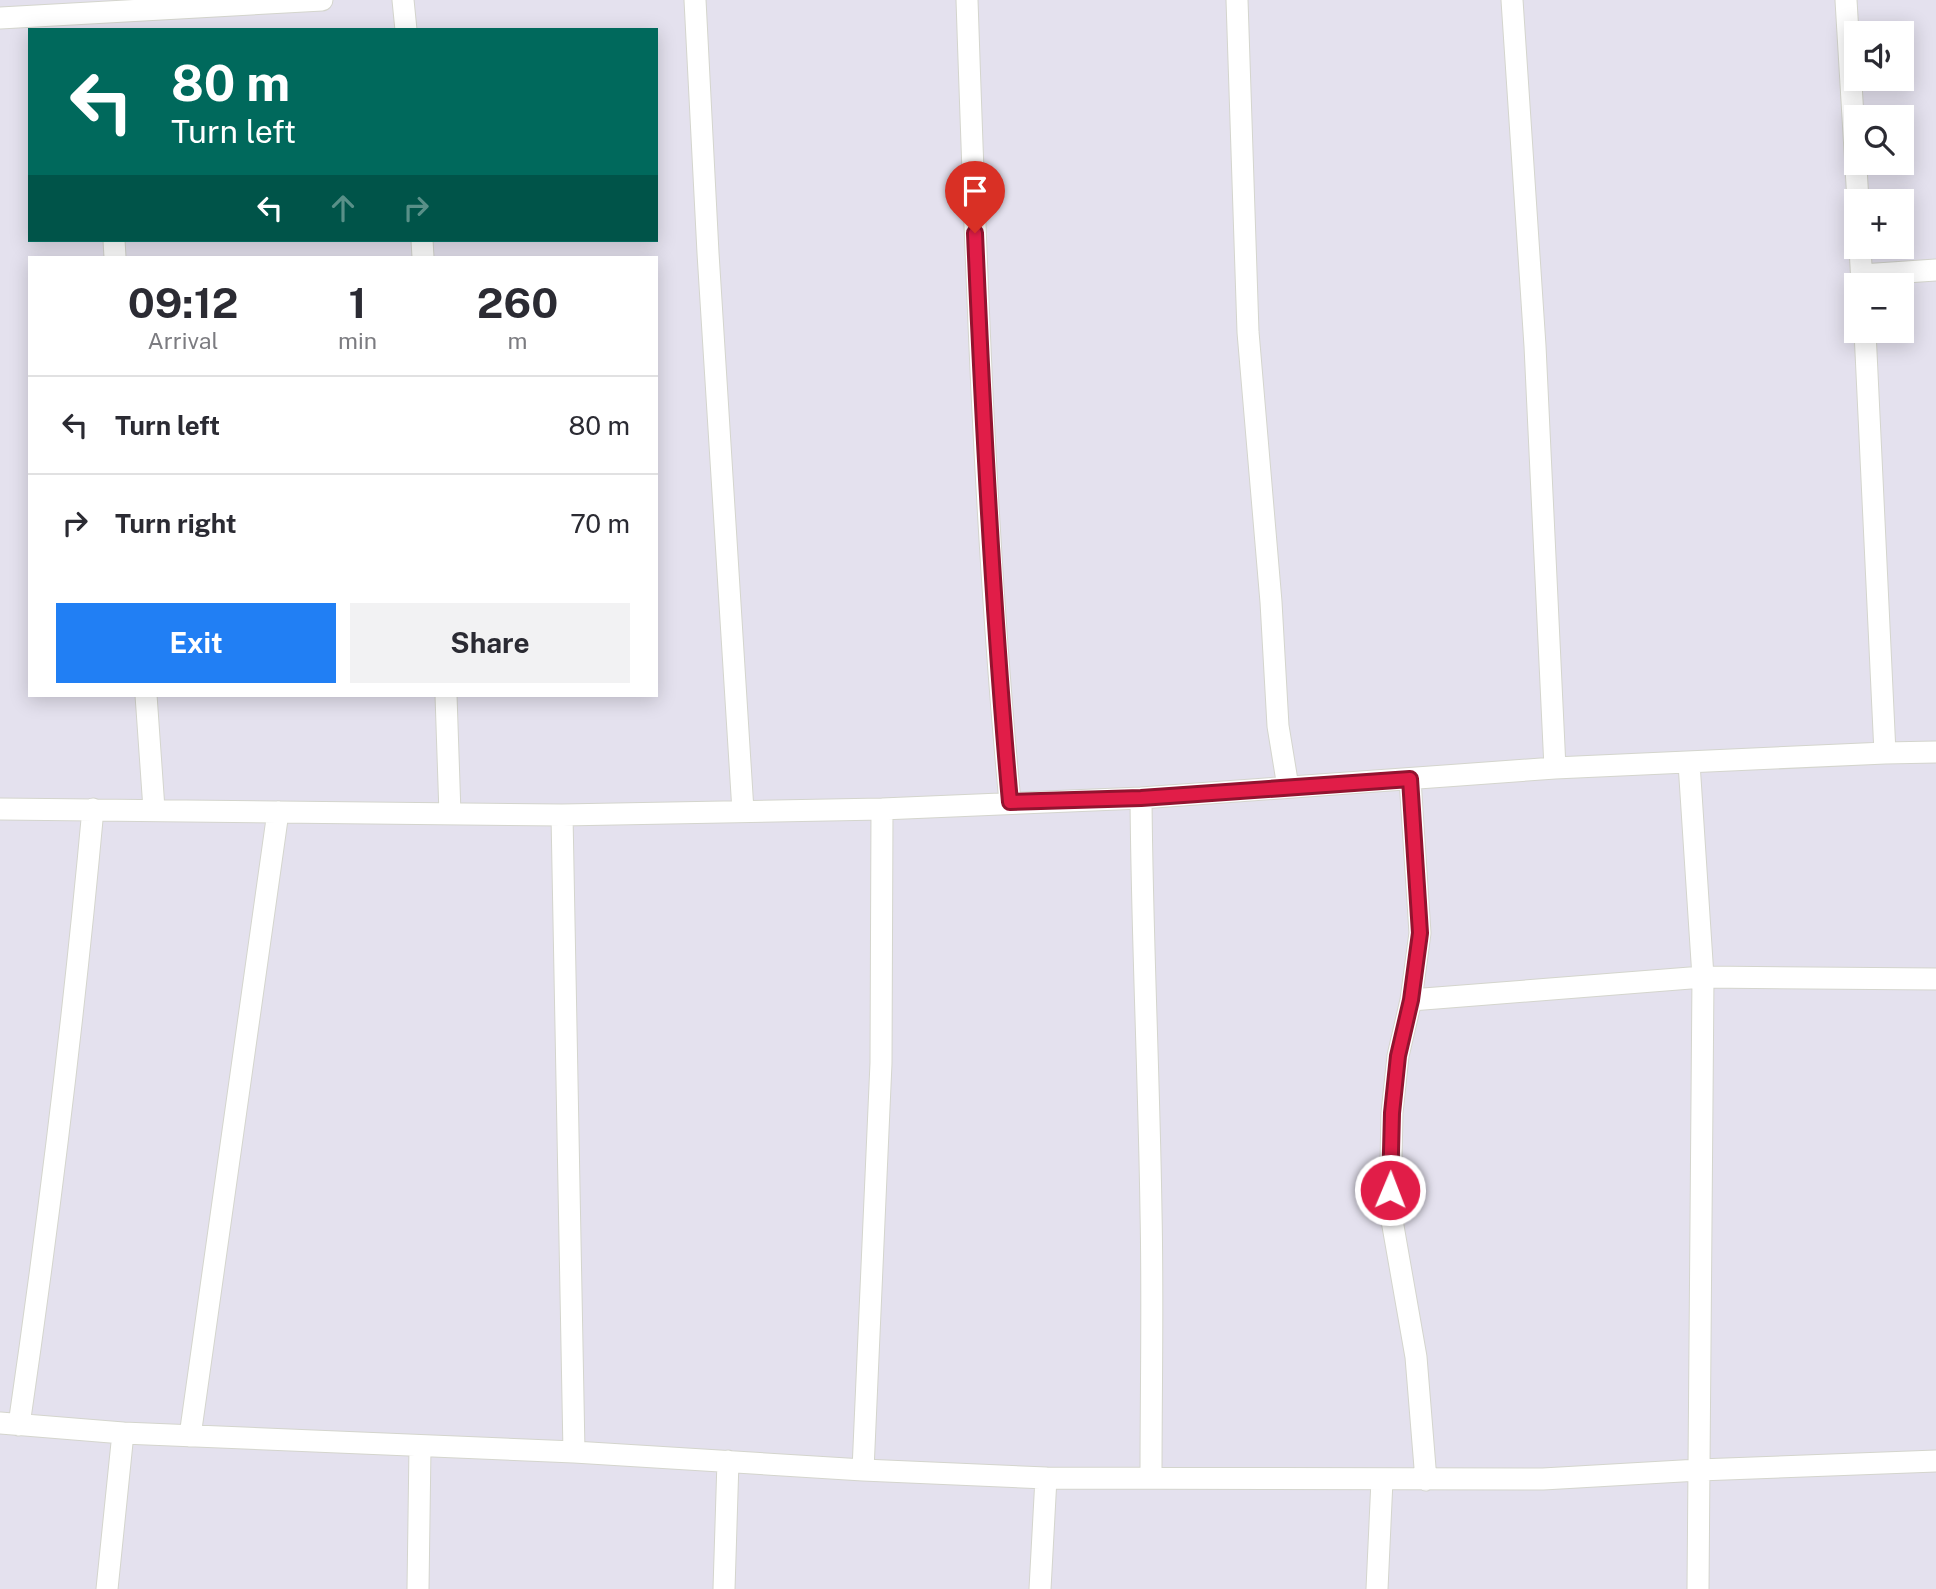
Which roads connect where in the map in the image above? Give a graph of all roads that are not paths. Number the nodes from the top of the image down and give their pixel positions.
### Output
1 (322, 0) edge
2 (403, 0) edge
3 (695, 0) edge
4 (967, 0) edge
5 (1237, 0) edge
6 (1512, 0) edge
7 (1846, 0) edge
8 (104, 14) edge
9 (0, 18) edge
10 (405, 28) edge
11 (1857, 189) edge
12 (1936, 270) edge
13 (1914, 273) edge
14 (1866, 343) edge
15 (146, 697) edge
16 (446, 697) edge
17 (1936, 752) edge
18 (1885, 753) junction
19 (1689, 763) junction
20 (1555, 768) junction
21 (1410, 779) junction
22 (1288, 787) junction
23 (1141, 798) junction
24 (1010, 802) junction
25 (0, 809) edge
26 (93, 809) junction
27 (155, 809) junction
28 (882, 809) junction
29 (743, 811) junction
30 (278, 812) junction
31 (450, 814) junction
32 (562, 815) junction
33 (1703, 977) junction
34 (1936, 979) edge
35 (1411, 1000) junction
36 (9, 1424) edge
37 (123, 1433) junction
38 (190, 1436) junction
39 (420, 1447) junction
40 (574, 1452) junction
41 (728, 1461) junction
42 (1936, 1461) edge
43 (863, 1470) junction
44 (1699, 1470) junction
45 (1046, 1478) junction
46 (1151, 1478) junction
47 (1382, 1480) junction
48 (1426, 1480) junction
49 (107, 1589) edge
50 (418, 1589) edge
51 (724, 1589) edge
52 (1040, 1589) edge
53 (1377, 1589) edge
54 (1698, 1589) edge

1 - 8 street
2 - 10 street
3 - 29 street
4 - 24 street
5 - 22 street
6 - 20 street
7 - 11 street
8 - 9 street
12 - 13 street
14 - 18 street
15 - 27 street
16 - 31 street
17 - 18 street
18 - 19 street
19 - 20 street
19 - 33 street
20 - 21 street
21 - 22 street
21 - 35 street
22 - 23 street
23 - 24 street
23 - 46 street
24 - 28 street
25 - 26 street
26 - 27 street
26 - 36 street
27 - 30 street
28 - 29 street
28 - 43 street
29 - 32 street
30 - 31 street
30 - 38 street
31 - 32 street
32 - 40 street
33 - 34 street
33 - 35 street
33 - 44 street
35 - 48 street
36 - 37 street
37 - 38 street
37 - 49 street
38 - 39 street
39 - 40 street
39 - 50 street
40 - 41 street
41 - 43 street
41 - 51 street
42 - 44 street
43 - 45 street
44 - 48 street
44 - 54 street
45 - 46 street
45 - 52 street
46 - 47 street
47 - 48 street
47 - 53 street

